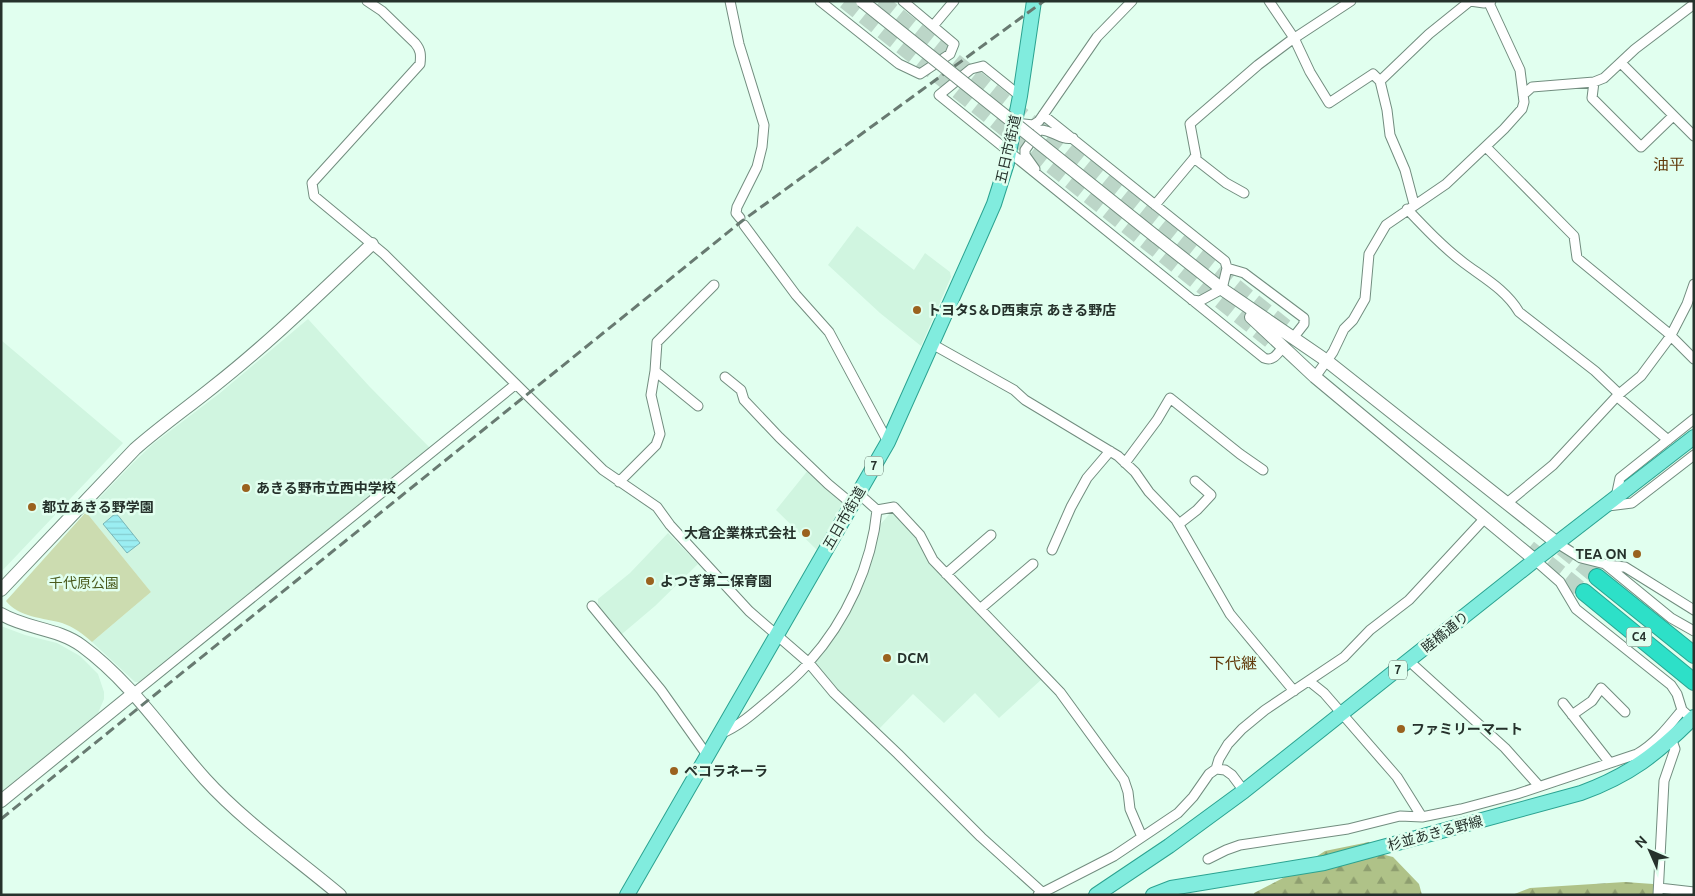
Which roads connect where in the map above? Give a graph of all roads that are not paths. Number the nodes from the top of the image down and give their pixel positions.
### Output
1 (367, 1) edge
2 (730, 1) edge
3 (820, 1) edge
4 (862, 1) edge
5 (903, 1) edge
6 (1034, 1) edge
7 (1132, 1) edge
8 (1269, 1) edge
9 (1352, 1) edge
10 (1470, 1) edge
11 (952, 2) edge
12 (1490, 2) edge
13 (1694, 4) edge
14 (933, 26) junction
15 (1294, 38) junction
16 (1621, 63) junction
17 (1380, 81) junction
18 (1594, 82) junction
19 (1523, 95) junction
20 (1020, 96) junction
21 (1043, 115) junction
22 (1673, 116) junction
23 (1015, 123) junction
24 (1694, 136) edge
25 (1073, 138) junction
26 (1486, 147) junction
27 (1010, 153) junction
28 (1194, 158) junction
29 (1042, 180) junction
30 (1244, 193) dead end
31 (1155, 205) junction
32 (1410, 207) junction
33 (372, 244) junction
34 (1227, 268) junction
35 (1694, 284) edge
36 (714, 285) dead end
37 (1222, 289) junction
38 (1192, 300) junction
39 (1670, 337) junction
40 (1293, 338) junction
41 (932, 344) junction
42 (1283, 347) junction
43 (1694, 359) edge
44 (1327, 361) junction
45 (656, 371) junction
46 (725, 377) dead end
47 (1315, 377) junction
48 (516, 384) junction
49 (1618, 395) junction
50 (698, 406) dead end
51 (1694, 420) edge
52 (1694, 437) edge
53 (1668, 440) junction
54 (888, 442) junction
55 (1110, 451) junction
56 (1694, 455) edge
57 (1125, 463) junction
58 (1263, 470) dead end
59 (619, 482) junction
60 (1195, 482) dead end
61 (855, 498) junction
62 (1610, 502) junction
63 (1507, 503) junction
64 (877, 510) junction
65 (1485, 518) junction
66 (1179, 524) junction
67 (991, 535) dead end
68 (1557, 542) junction
69 (1052, 550) dead end
70 (1535, 560) junction
71 (1033, 564) dead end
72 (1601, 570) junction
73 (946, 574) junction
74 (1, 590) edge
75 (1584, 592) tunnel mouth
76 (592, 606) dead end
77 (980, 609) junction
78 (1694, 610) edge
79 (1, 614) edge
80 (1694, 631) edge
81 (776, 635) junction
82 (1694, 655) edge
83 (1409, 660) junction
84 (809, 663) junction
85 (1308, 682) junction
86 (1694, 682) edge
87 (1294, 691) junction
88 (134, 693) junction
89 (1563, 704) dead end
90 (1625, 712) dead end
91 (1343, 714) junction
92 (1572, 715) junction
93 (1690, 717) edge
94 (720, 734) junction
95 (1671, 738) junction
96 (707, 756) junction
97 (1610, 763) junction
98 (1216, 769) junction
99 (1539, 786) junction
100 (1244, 791) junction
101 (1, 801) edge
102 (1422, 817) junction
103 (1142, 837) junction
104 (1208, 860) dead end
105 (1659, 892) edge
106 (1694, 892) edge
107 (1040, 893) edge
108 (340, 895) edge
109 (627, 895) edge
110 (1096, 895) edge
111 (1153, 895) edge

1 - 33 street
2 - 54 street
3 - 14 street
4 - 37 street, bridge
5 - 14 street
6 - 20 main road, 五日市街道 / 7
7 - 21 street
8 - 15 street
9 - 15 street
10 - 12 street
10 - 17 street
11 - 14 street
12 - 19 street
13 - 16 street
15 - 17 street
15 - 28 street
16 - 18 street
16 - 22 street
17 - 32 street
18 - 19 street
18 - 22 street
19 - 26 street
20 - 23 main road, 五日市街道 / 7
20 - 27 street
21 - 23 street
21 - 25 street
22 - 24 street
23 - 27 main road, 五日市街道 / 7
25 - 29 street
25 - 31 street
26 - 32 street
26 - 39 street
27 - 29 street
27 - 41 main road, 五日市街道 / 7
28 - 30 street
28 - 31 street
29 - 38 street
31 - 34 street
32 - 44 street
32 - 49 street
33 - 48 street
33 - 74 street
34 - 37 street
34 - 40 street
35 - 39 street
36 - 45 street
37 - 38 street
37 - 40 street
37 - 42 street
38 - 42 street
39 - 43 street
39 - 49 street
40 - 44 street
41 - 54 main road, 五日市街道 / 7
41 - 55 street
42 - 47 street
44 - 47 street
44 - 63 street
45 - 50 street
45 - 59 street
46 - 61 street
47 - 65 street
48 - 59 street
48 - 88 street
49 - 53 street
49 - 63 street
51 - 53 street
52 - 62 main road, 睦橋通り / 7
53 - 62 street
54 - 61 main road, 五日市街道 / 7
55 - 57 street
55 - 69 street
56 - 62 street
57 - 58 street
57 - 66 street
59 - 81 street
60 - 66 street
61 - 64 street
61 - 81 main road, 五日市街道 / 7
62 - 68 main road, 睦橋通り / 7
63 - 68 street
64 - 73 street
64 - 84 street
65 - 70 street
65 - 85 street
66 - 87 street
67 - 73 street
68 - 70 main road, 睦橋通り / 7
68 - 72 street
70 - 83 main road, 睦橋通り / 7
70 - 93 street
71 - 77 street
72 - 78 street
72 - 80 street
72 - 82 highway, C4
73 - 77 street
75 - 86 highway, C4
76 - 96 street
77 - 103 street
79 - 88 street
81 - 84 street
81 - 94 main road, 五日市街道 / 7
83 - 91 main road, 睦橋通り / 7
83 - 99 street
84 - 94 street
84 - 107 street
85 - 87 street
85 - 91 street
87 - 98 street
88 - 101 street
88 - 108 street
89 - 92 street
90 - 92 street
91 - 100 main road, 睦橋通り / 7
91 - 102 street
92 - 97 street
93 - 95 main road, 杉並あきる野線
93 - 97 street
94 - 96 main road, 五日市街道 / 7
95 - 105 street
95 - 111 main road, 杉並あきる野線
96 - 109 main road, 五日市街道 / 7
97 - 99 street
98 - 100 street
98 - 103 street
99 - 102 street
100 - 110 main road, 睦橋通り / 7
102 - 104 street
103 - 107 street
105 - 106 street

